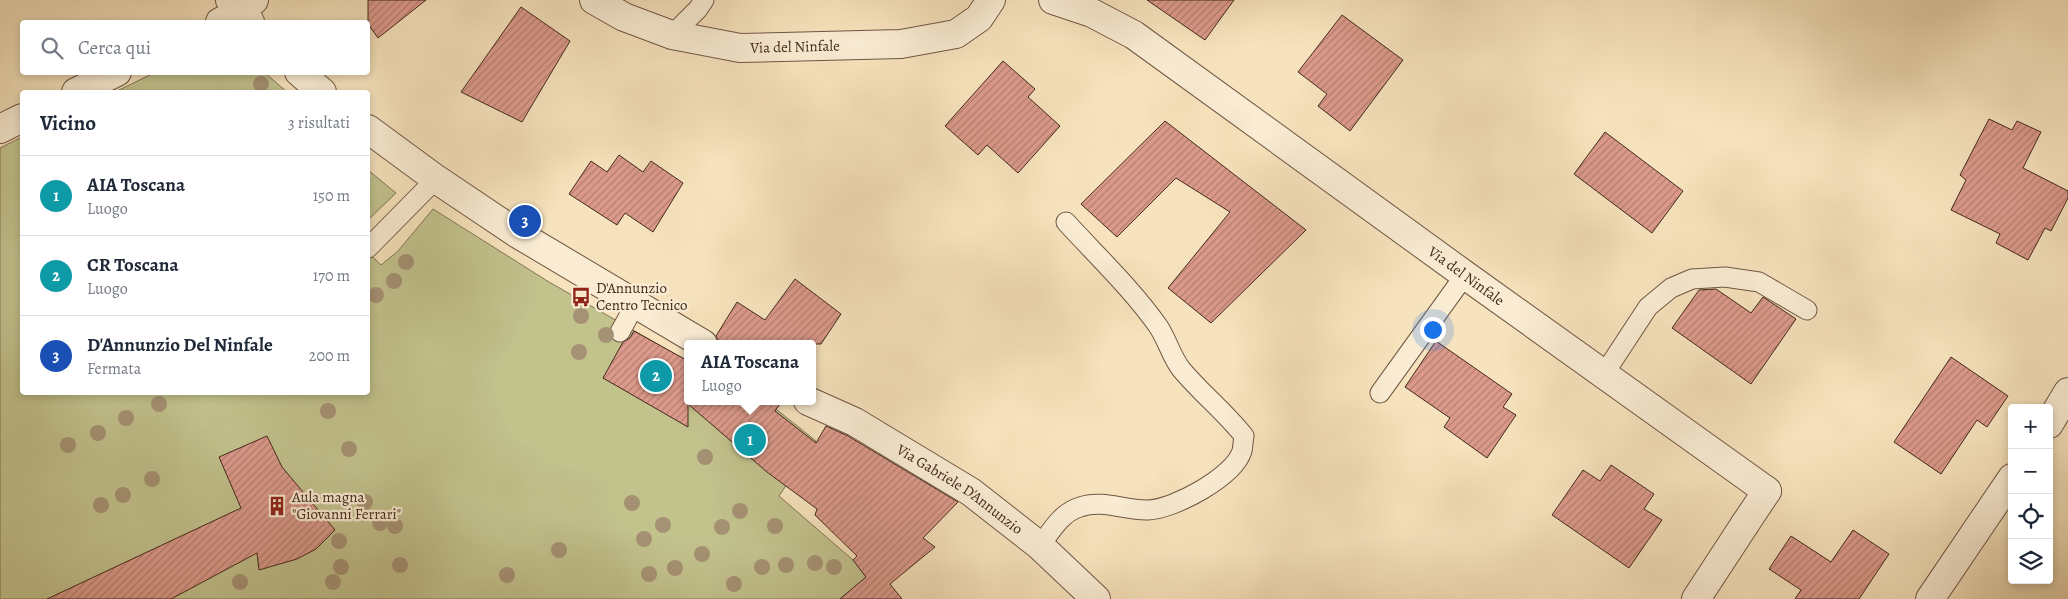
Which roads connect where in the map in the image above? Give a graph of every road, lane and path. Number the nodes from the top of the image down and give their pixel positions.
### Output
1 (594, 0) edge
2 (704, 0) edge
3 (991, 0) edge
4 (1053, 0) edge
5 (672, 35) junction
6 (111, 75) edge
7 (302, 75) edge
8 (80, 90) edge
9 (320, 90) edge
10 (20, 119) edge
11 (0, 129) edge
12 (370, 131) edge
13 (436, 179) junction
14 (1066, 222) dead end
15 (370, 246) edge
16 (1465, 276) junction
17 (636, 303) junction
18 (1808, 310) dead end
19 (620, 332) dead end
20 (696, 340) edge
21 (1604, 374) junction
22 (2068, 392) edge
23 (1380, 393) dead end
24 (816, 405) edge
25 (2053, 417) edge
26 (2008, 484) edge
27 (1040, 546) junction
28 (1092, 598) edge
29 (1696, 599) edge
30 (1930, 599) edge

1 - 5 street, Via del Ninfale
2 - 5 lane
3 - 5 street, Via del Ninfale
4 - 16 street, Via del Ninfale
6 - 8 street
7 - 9 street
10 - 11 street
12 - 13 street
13 - 15 lane
13 - 17 street
14 - 27 lane
16 - 21 street, Via del Ninfale
16 - 23 lane
17 - 19 lane
17 - 20 street
18 - 21 lane
21 - 29 street, Via del Ninfale
22 - 25 street
24 - 27 street, Via Gabriele D'Annunzio
26 - 30 street
27 - 28 street, Via Gabriele D'Annunzio

